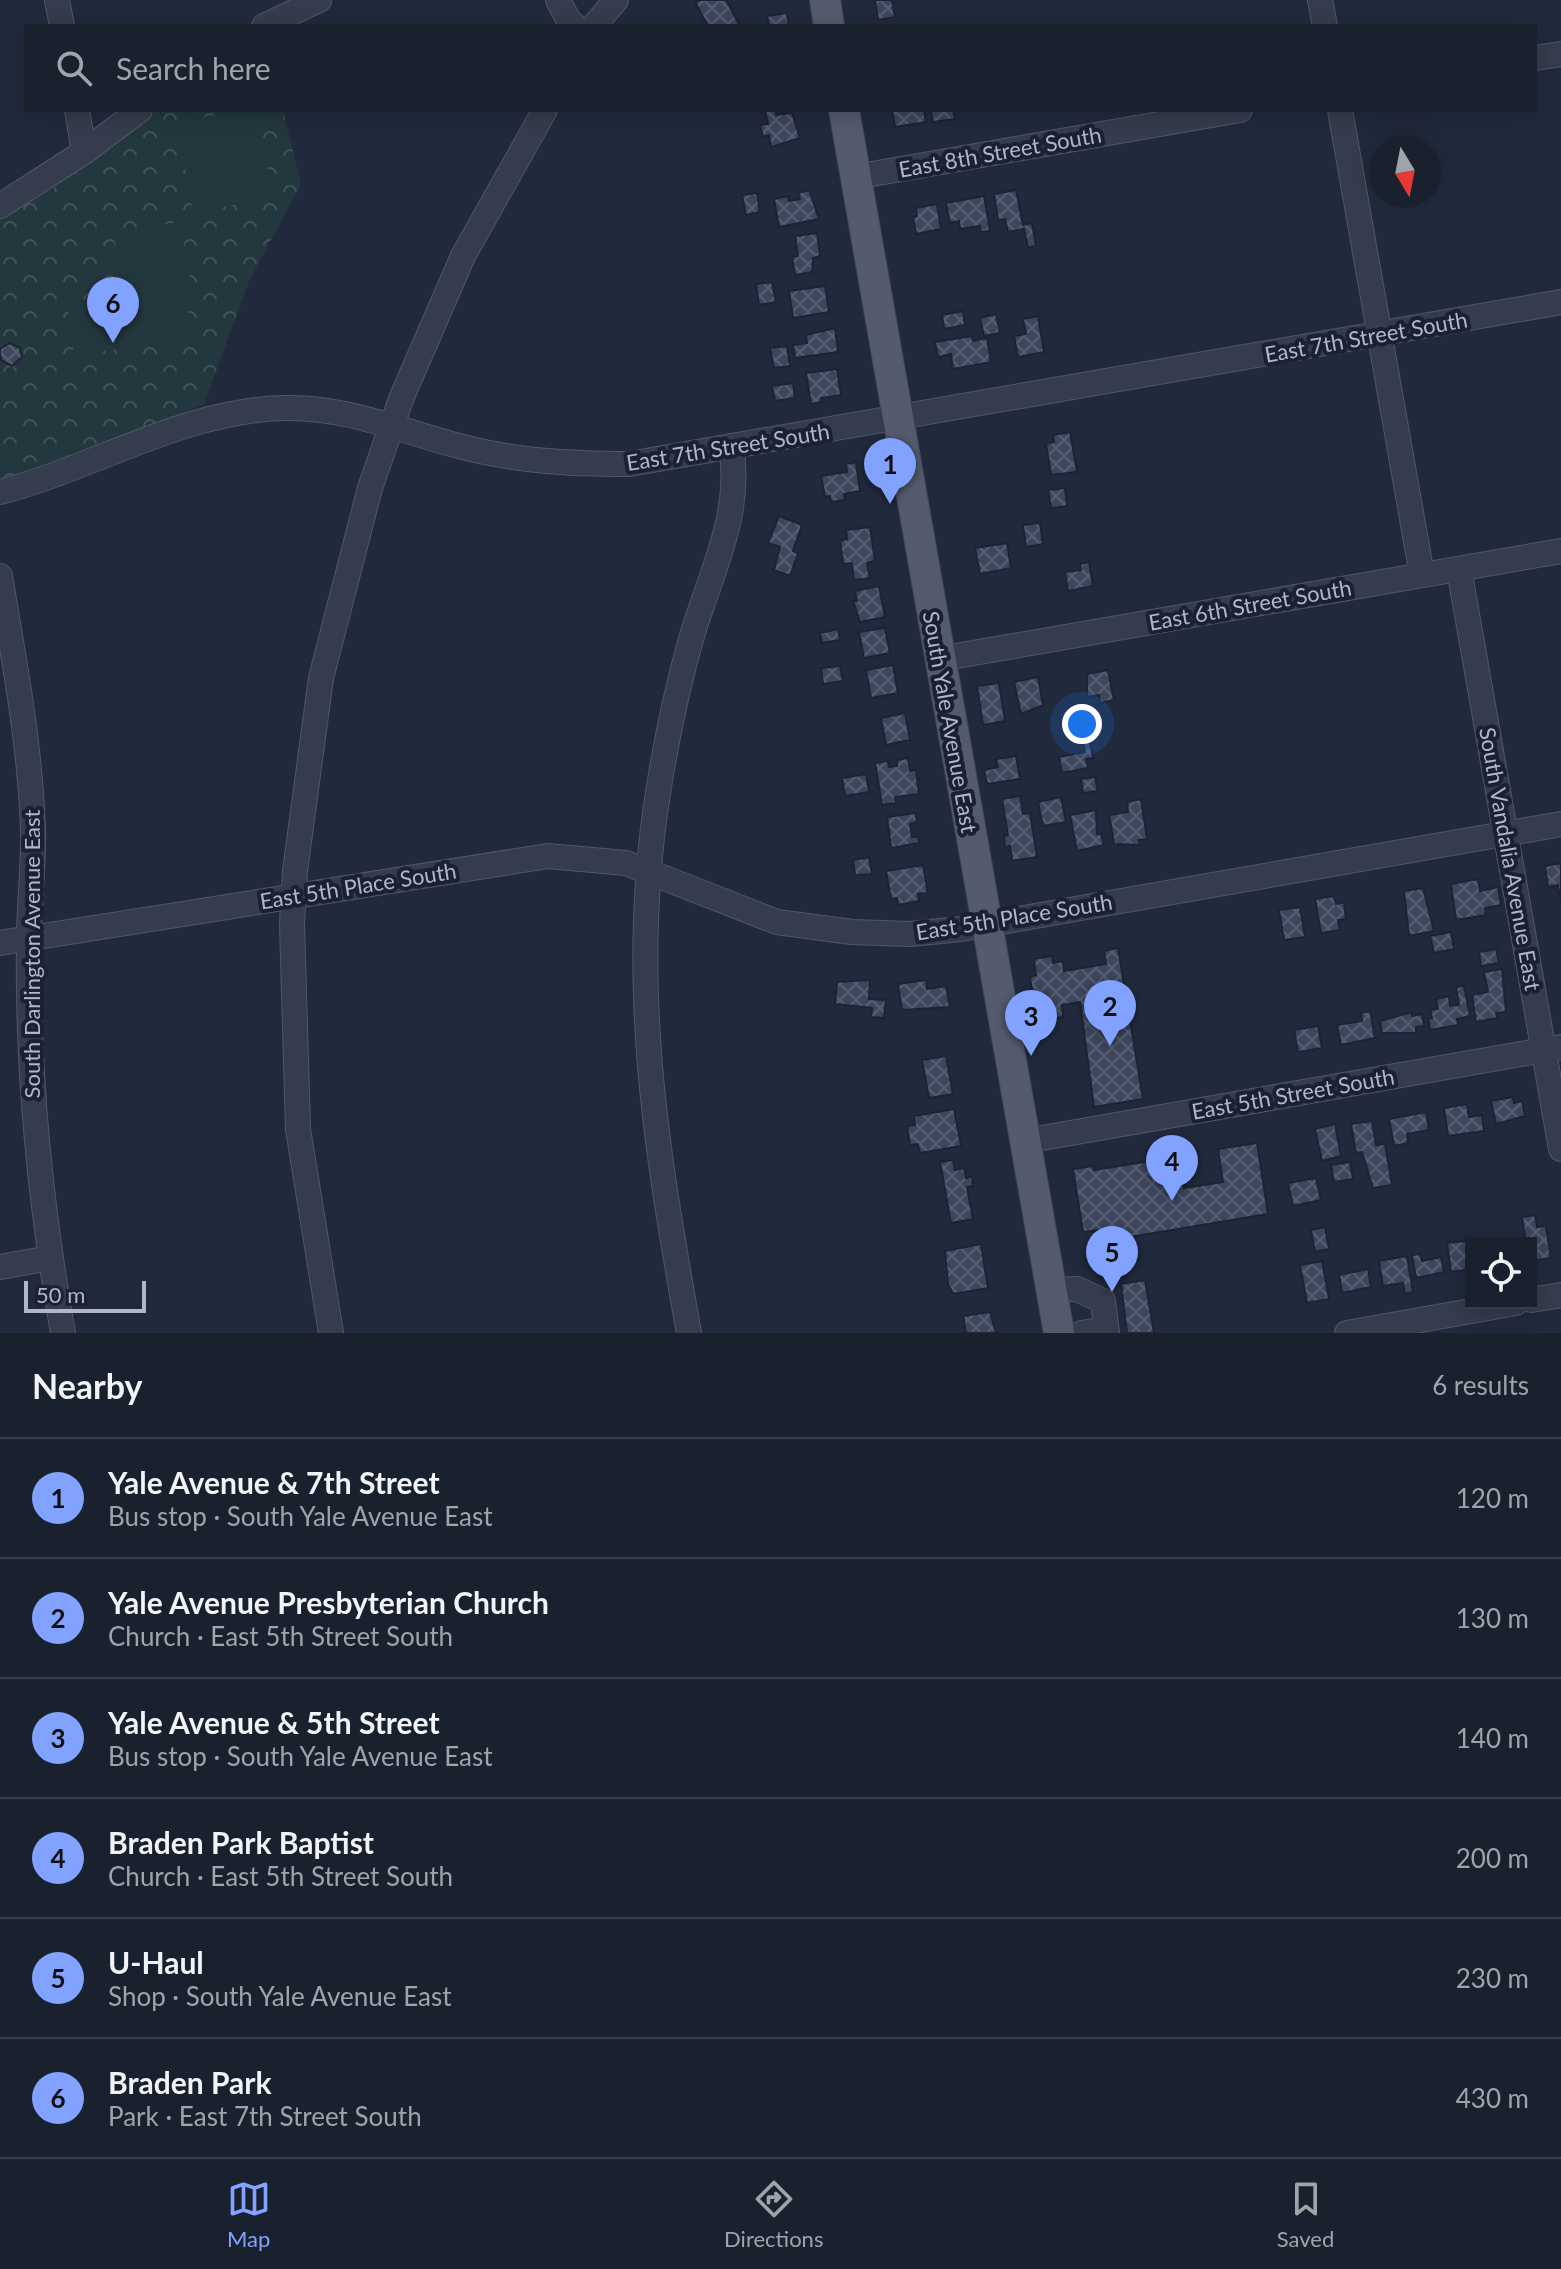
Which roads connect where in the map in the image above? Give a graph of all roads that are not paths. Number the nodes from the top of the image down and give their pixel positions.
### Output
1 (57, 0) edge
2 (558, 0) edge
3 (616, 0) edge
4 (825, 0) edge
5 (1320, 0) edge
6 (316, 1) edge
7 (62, 24) edge
8 (268, 24) edge
9 (573, 24) edge
10 (596, 24) edge
11 (829, 24) edge
12 (1325, 24) edge
13 (1561, 54) edge
14 (1537, 58) edge
15 (77, 112) edge
16 (137, 112) edge
17 (544, 112) edge
18 (844, 112) edge
19 (1229, 112) edge
20 (1340, 112) edge
21 (84, 152) junction
22 (855, 177) junction
23 (0, 206) edge
24 (1561, 302) edge
25 (1380, 334) junction
26 (899, 420) junction
27 (391, 426) junction
28 (731, 446) junction
29 (0, 492) edge
30 (1561, 551) edge
31 (1459, 569) junction
32 (1422, 575) junction
33 (0, 576) edge
34 (939, 659) junction
35 (1561, 824) edge
36 (1505, 833) junction
37 (648, 871) junction
38 (293, 896) junction
39 (986, 924) junction
40 (29, 939) junction
41 (0, 943) edge
42 (1552, 1049) edge
43 (1025, 1141) junction
44 (1561, 1149) edge
45 (50, 1258) junction
46 (0, 1267) edge
47 (1051, 1290) junction
48 (1561, 1295) edge
49 (1537, 1299) edge
50 (1489, 1309) edge
51 (1402, 1328) edge
52 (1107, 1331) edge
53 (63, 1333) edge
54 (331, 1333) edge
55 (689, 1333) edge
56 (1059, 1333) edge
57 (1081, 1333) edge
58 (1347, 1333) edge

1 - 7 street
2 - 9 street
3 - 10 street
4 - 11 main road
5 - 12 street
6 - 8 street
13 - 14 street
15 - 21 street
16 - 21 street
17 - 27 street
18 - 22 main road, South Yale Avenue East
19 - 22 street, East 8th Street South
20 - 25 street
21 - 23 street
22 - 26 main road, South Yale Avenue East
24 - 25 street, East 7th Street South
25 - 26 street, East 7th Street South
25 - 32 street
26 - 28 street, East 7th Street South
26 - 34 main road, South Yale Avenue East
27 - 28 street, East 7th Street South
27 - 29 street, East 7th Street South
27 - 38 street
28 - 37 street
30 - 31 street, East 6th Street South
31 - 32 street, East 6th Street South
31 - 36 street, South Vandalia Avenue East
32 - 34 street, East 6th Street South
33 - 40 street, South Darlington Avenue East
34 - 39 main road, South Yale Avenue East
35 - 36 street, East 5th Place South
36 - 39 street, East 5th Place South
36 - 42 street, South Vandalia Avenue East
37 - 38 street, East 5th Place South
37 - 39 street, East 5th Place South
37 - 55 street
38 - 40 street, East 5th Place South
38 - 54 street
39 - 43 main road, South Yale Avenue East
40 - 41 street, East 5th Place South
40 - 45 street, South Darlington Avenue East
42 - 43 street, East 5th Street South
42 - 44 street, South Vandalia Avenue East
43 - 47 main road, South Yale Avenue East
45 - 46 street
45 - 53 street, South Darlington Avenue East
47 - 52 street
47 - 56 main road, South Yale Avenue East
48 - 49 street
50 - 51 street
51 - 58 street
52 - 57 street

